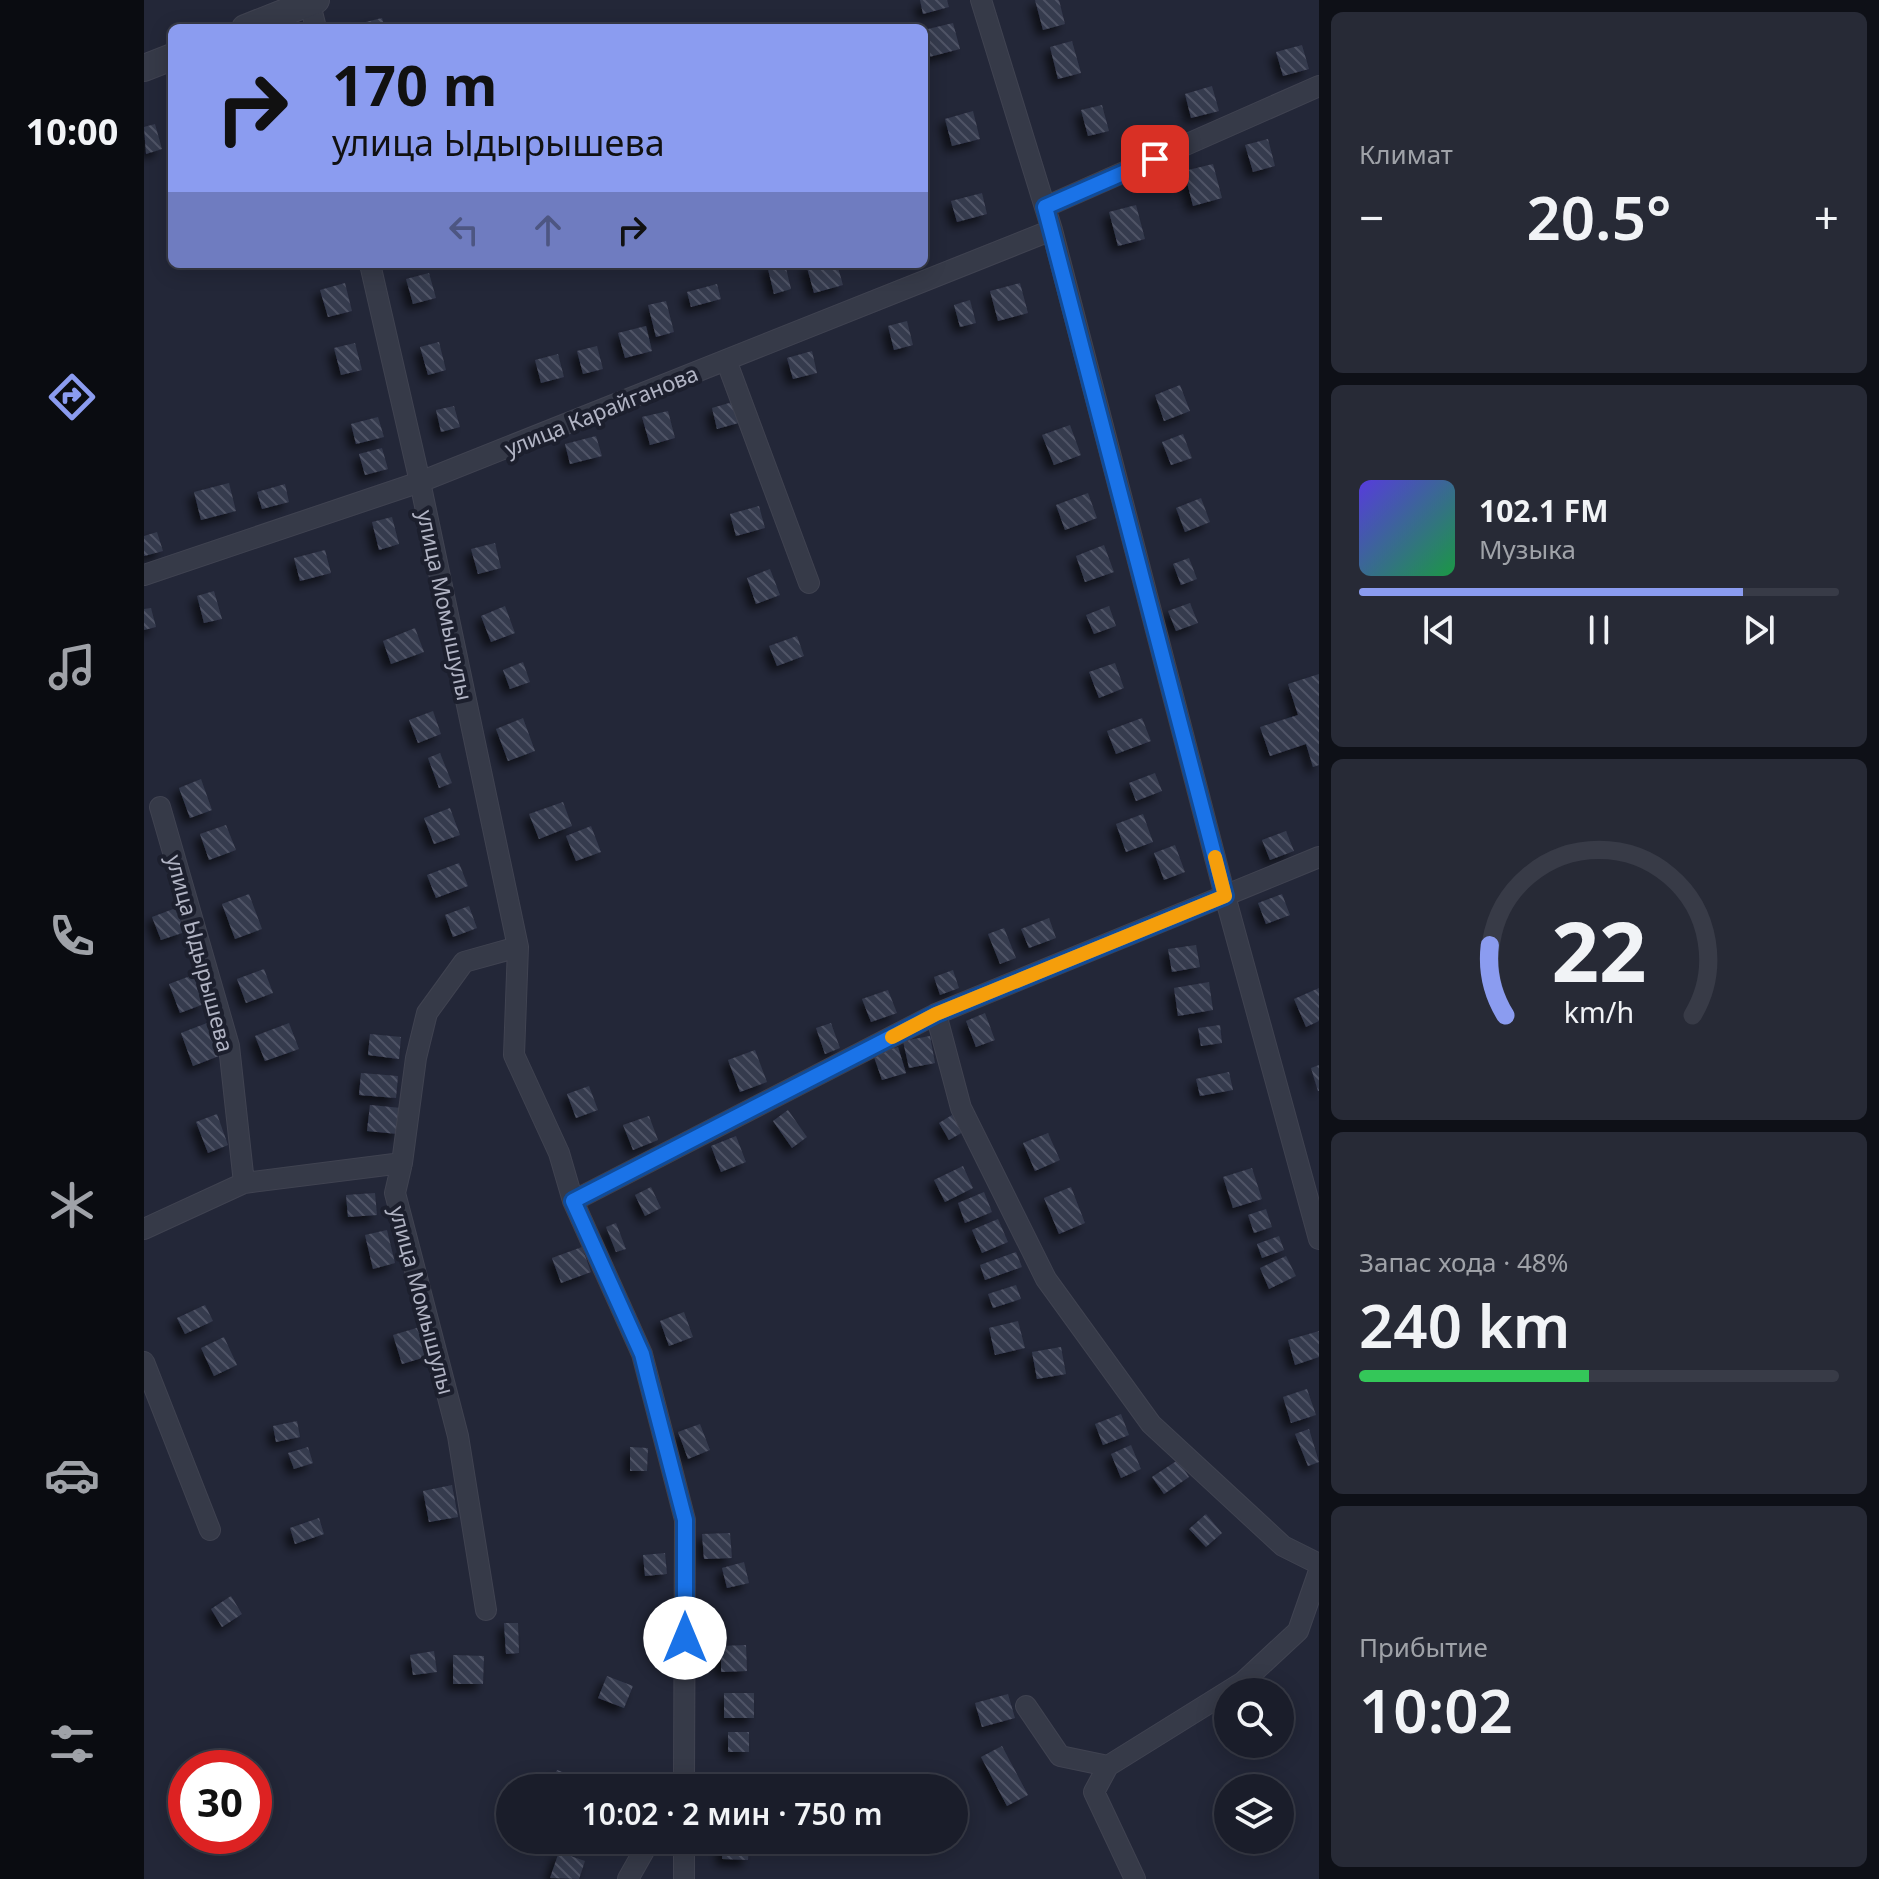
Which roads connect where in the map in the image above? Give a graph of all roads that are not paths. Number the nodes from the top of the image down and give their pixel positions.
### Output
1 (981, 0) edge
2 (313, 8) edge
3 (259, 24) edge
4 (168, 59) edge
5 (144, 68) edge
6 (1319, 86) edge
7 (1045, 207) junction
8 (1052, 230) junction
9 (371, 268) edge
10 (726, 360) junction
11 (420, 482) junction
12 (144, 575) edge
13 (809, 583) dead end
14 (160, 807) dead end
15 (1319, 857) edge
16 (1225, 896) junction
17 (518, 947) junction
18 (936, 1014) junction
19 (402, 1163) junction
20 (244, 1183) junction
21 (573, 1201) junction
22 (144, 1229) edge
23 (1319, 1239) edge
24 (144, 1362) edge
25 (210, 1530) dead end
26 (1319, 1564) edge
27 (1319, 1571) edge
28 (486, 1610) dead end
29 (1026, 1706) dead end
30 (1108, 1766) junction
31 (683, 1774) edge
32 (642, 1854) edge
33 (684, 1854) edge
34 (628, 1879) edge
35 (684, 1879) edge
36 (1135, 1879) edge

1 - 7 street
2 - 3 street
4 - 5 street
6 - 7 street
7 - 8 street
8 - 10 street, улица Карайганова
8 - 16 street
9 - 11 street, улица Момышулы
10 - 11 street, улица Карайганова
10 - 13 street
11 - 12 street, улица Карайганова
11 - 17 street, улица Момышулы
14 - 20 street, улица Ыдырышева
15 - 16 street
16 - 18 street
16 - 23 street
17 - 19 street, улица Момышулы
17 - 21 street, улица Момышулы
18 - 21 street
18 - 26 street
19 - 20 street
19 - 28 street, улица Момышулы
20 - 22 street
21 - 31 street, улица Момышулы
24 - 25 street
27 - 30 street
29 - 30 street
30 - 36 street
32 - 34 street
33 - 35 street

